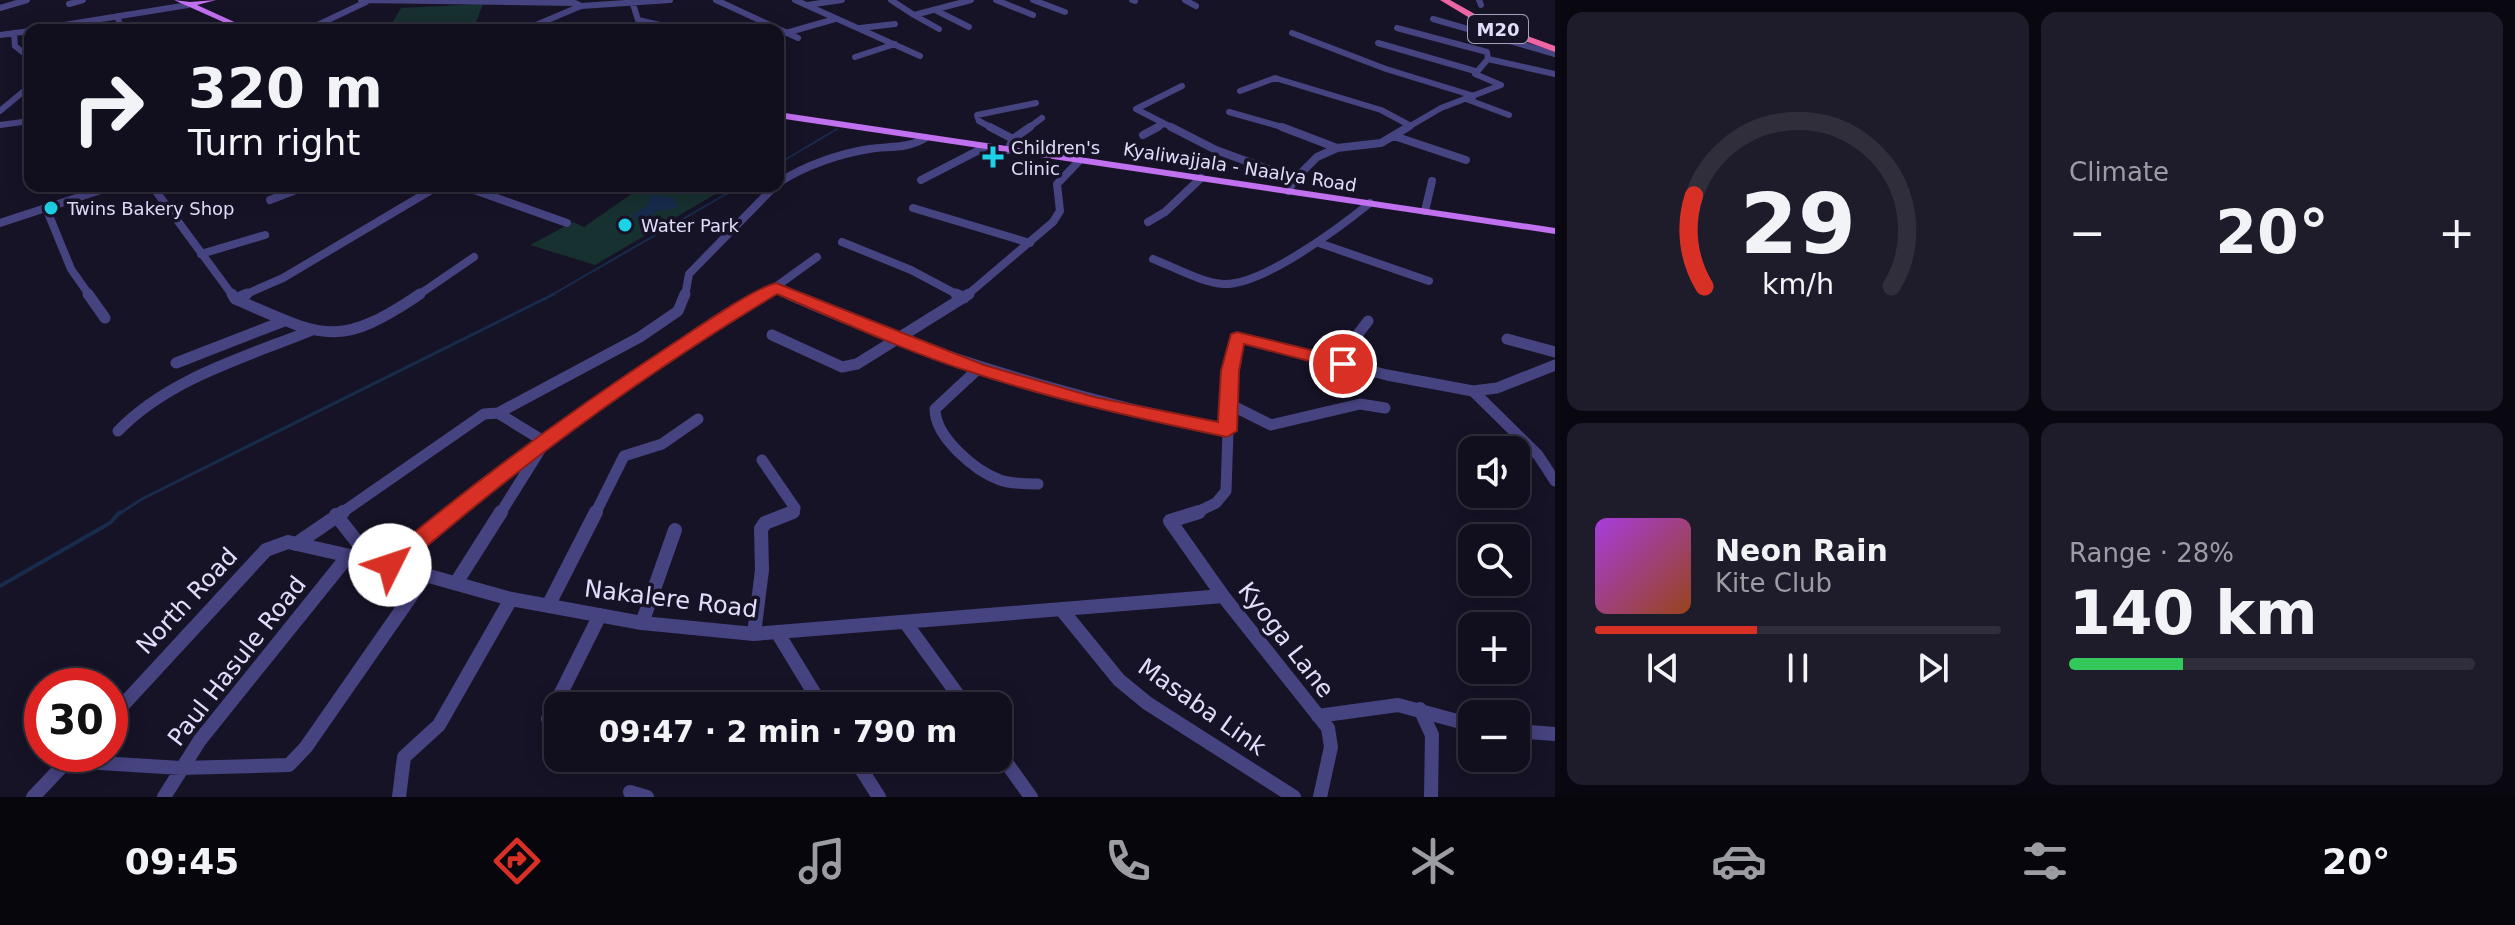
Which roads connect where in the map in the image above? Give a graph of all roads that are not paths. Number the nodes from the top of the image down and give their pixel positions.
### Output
1 (27, 0) edge
2 (83, 0) edge
3 (178, 0) edge
4 (212, 0) edge
5 (588, 0) edge
6 (670, 0) edge
7 (716, 0) edge
8 (795, 0) edge
9 (842, 0) edge
10 (891, 0) edge
11 (971, 0) edge
12 (996, 0) edge
13 (1046, 0) edge
14 (1185, 0) edge
15 (1444, 0) edge
16 (1459, 0) edge
17 (363, 1) edge
18 (393, 1) edge
19 (1036, 1) edge
20 (69, 4) dead end
21 (633, 4) junction
22 (188, 5) junction
23 (580, 5) junction
24 (806, 5) junction
25 (1196, 6) dead end
26 (0, 8) edge
27 (935, 10) junction
28 (1065, 12) dead end
29 (914, 15) junction
30 (1033, 15) dead end
31 (117, 16) junction
32 (835, 19) junction
33 (1433, 19) dead end
34 (68, 24) edge
35 (120, 24) edge
36 (234, 24) edge
37 (319, 24) edge
38 (537, 24) edge
39 (656, 24) edge
40 (767, 24) edge
41 (895, 24) dead end
42 (969, 27) dead end
43 (1397, 28) dead end
44 (857, 29) junction
45 (939, 29) dead end
46 (24, 31) edge
47 (14, 33) junction
48 (786, 33) joint
49 (1292, 33) dead end
50 (0, 35) edge
51 (798, 38) dead end
52 (1378, 43) dead end
53 (895, 44) junction
54 (1555, 49) edge
55 (24, 50) edge
56 (21, 51) junction
57 (24, 53) edge
58 (920, 56) dead end
59 (855, 57) dead end
60 (1488, 59) junction
61 (1475, 71) junction
62 (1555, 74) edge
63 (1182, 86) dead end
64 (24, 91) edge
65 (1240, 91) dead end
66 (1470, 98) junction
67 (1036, 103) dead end
68 (0, 111) edge
69 (1229, 112) dead end
70 (1509, 115) dead end
71 (784, 116) edge
72 (1042, 118) dead end
73 (24, 122) edge
74 (1164, 124) junction
75 (0, 125) edge
76 (1411, 126) junction
77 (1143, 135) dead end
78 (1394, 136) junction
79 (925, 138) junction
80 (1013, 139) junction
81 (985, 147) junction
82 (1337, 148) junction
83 (1008, 150) junction
84 (1080, 160) junction
85 (1466, 160) dead end
86 (1201, 178) junction
87 (784, 179) edge
88 (1295, 179) junction
89 (921, 180) dead end
90 (1432, 181) dead end
91 (1288, 191) junction
92 (93, 192) edge
93 (156, 192) edge
94 (291, 192) edge
95 (428, 192) edge
96 (482, 192) edge
97 (492, 192) edge
98 (770, 192) edge
99 (489, 194) junction
100 (270, 200) dead end
101 (1370, 203) junction
102 (46, 208) junction
103 (913, 208) dead end
104 (1425, 211) junction
105 (1148, 222) dead end
106 (0, 223) edge
107 (567, 223) dead end
108 (1555, 231) edge
109 (265, 235) dead end
110 (842, 242) dead end
111 (1030, 243) junction
112 (1319, 243) junction
113 (201, 254) junction
114 (474, 257) dead end
115 (817, 257) dead end
116 (1153, 259) dead end
117 (1429, 281) dead end
118 (776, 288) junction
119 (964, 298) junction
120 (235, 299) junction
121 (105, 318) dead end
122 (284, 321) junction
123 (1368, 321) dead end
124 (310, 331) junction
125 (772, 335) dead end
126 (895, 338) junction
127 (1507, 339) dead end
128 (1555, 352) edge
129 (176, 363) dead end
130 (1343, 364) junction
131 (1555, 365) edge
132 (978, 369) junction
133 (1473, 391) junction
134 (1231, 405) junction
135 (1385, 408) dead end
136 (498, 413) junction
137 (698, 419) dead end
138 (118, 431) dead end
139 (1227, 431) junction
140 (544, 441) junction
141 (762, 460) dead end
142 (1555, 481) edge
143 (1038, 484) dead end
144 (336, 515) junction
145 (675, 530) dead end
146 (296, 544) junction
147 (266, 550) joint
148 (348, 556) junction
149 (372, 561) junction
150 (390, 565) junction
151 (425, 576) junction
152 (456, 583) junction
153 (1223, 596) junction
154 (511, 599) junction
155 (548, 606) junction
156 (1061, 609) junction
157 (600, 615) junction
158 (905, 622) junction
159 (642, 623) junction
160 (777, 632) junction
161 (754, 634) junction
162 (562, 692) edge
163 (813, 692) edge
164 (956, 692) edge
165 (128, 700) edge
166 (1420, 709) junction
167 (1318, 716) junction
168 (1458, 721) edge
169 (1530, 734) edge
170 (1553, 738) edge
171 (128, 763) edge
172 (181, 768) junction
173 (1012, 771) edge
174 (57, 772) edge
175 (863, 772) edge
176 (630, 792) dead end
177 (33, 797) edge
178 (164, 797) edge
179 (399, 797) edge
180 (647, 797) edge
181 (879, 797) edge
182 (1031, 797) edge
183 (1294, 797) edge
184 (1320, 797) edge
185 (1431, 797) edge

1 - 26 street
2 - 20 street
3 - 22 main road
4 - 22 main road
5 - 23 street
6 - 21 street
7 - 40 street
8 - 24 street
9 - 24 street
10 - 29 street
11 - 27 street
12 - 30 street
13 - 19 street
14 - 25 street
15 - 54 highway, M20
16 - 54 highway, M20
17 - 18 street
17 - 37 street
18 - 23 street
19 - 28 street
21 - 23 street
21 - 39 street
22 - 31 street
22 - 36 main road
23 - 38 street
24 - 32 street
27 - 29 street
27 - 42 street
29 - 45 street
31 - 34 street
31 - 35 street
32 - 44 street
32 - 48 street
33 - 54 street
41 - 44 street
43 - 60 street
44 - 53 street
46 - 47 street
47 - 50 street
47 - 56 street
48 - 51 street
49 - 66 street
52 - 61 street
53 - 58 street
53 - 59 street
55 - 56 street
56 - 57 street
60 - 61 street
60 - 62 street
61 - 66 street
63 - 74 street
64 - 68 street
65 - 76 street
66 - 70 street
66 - 76 street
67 - 80 street
69 - 82 street
71 - 79 main road, Kyaliwajjala - Naalya Road
72 - 80 street
73 - 75 street
74 - 77 street
74 - 88 street
76 - 78 street
78 - 82 street
78 - 85 street
79 - 81 main road, Kyaliwajjala - Naalya Road
79 - 87 street
80 - 83 street
81 - 83 main road, Kyaliwajjala - Naalya Road
81 - 89 street
82 - 88 street
83 - 84 main road, Kyaliwajjala - Naalya Road
84 - 86 main road, Kyaliwajjala - Naalya Road
84 - 111 street
86 - 91 main road, Kyaliwajjala - Naalya Road
86 - 105 street
88 - 91 street
90 - 104 street
91 - 101 main road, Kyaliwajjala - Naalya Road
92 - 102 street
93 - 113 street
94 - 100 street
95 - 120 street
96 - 99 street
97 - 99 street
98 - 136 street
99 - 107 street
101 - 104 main road, Kyaliwajjala - Naalya Road
101 - 112 street
102 - 106 street
102 - 121 street
103 - 111 street
104 - 108 main road, Kyaliwajjala - Naalya Road
109 - 113 street
110 - 119 street
111 - 119 street
112 - 116 street
112 - 117 street
113 - 120 street
114 - 124 street
115 - 118 street
118 - 126 street
118 - 140 street
119 - 126 street
120 - 122 street
122 - 124 street
122 - 129 street
123 - 130 street
124 - 138 street
125 - 126 street
126 - 132 street
127 - 128 street
130 - 133 street
130 - 134 street
131 - 133 street
132 - 139 street
132 - 143 street
133 - 142 street
134 - 135 street
134 - 139 street
136 - 140 street
136 - 144 street
137 - 155 street
139 - 153 street, Kyoga Lane
140 - 150 street
140 - 152 street
141 - 161 street
144 - 146 street
144 - 149 street
145 - 159 street
146 - 147 street, Nakalere Road
146 - 148 street, Nakalere Road
147 - 165 street, North Road
148 - 149 street, Nakalere Road
148 - 172 street, Paul Hasule Road
149 - 150 street, Nakalere Road
150 - 151 street, Nakalere Road
151 - 152 street, Nakalere Road
151 - 172 street
152 - 154 street, Nakalere Road
153 - 156 street, Nakalere Road
153 - 167 street, Kyoga Lane
154 - 155 street, Nakalere Road
154 - 179 street
155 - 157 street, Nakalere Road
156 - 158 street, Nakalere Road
156 - 183 street, Masaba Link
157 - 159 street, Nakalere Road
157 - 162 street
158 - 160 street, Nakalere Road
158 - 164 street
159 - 161 street, Nakalere Road
160 - 161 street, Nakalere Road
160 - 163 street
166 - 167 street
166 - 168 street
166 - 185 street
167 - 184 street, Kyoga Lane
169 - 170 street
171 - 172 street
172 - 178 street, Paul Hasule Road
173 - 182 street
174 - 177 street
175 - 181 street
176 - 180 street

